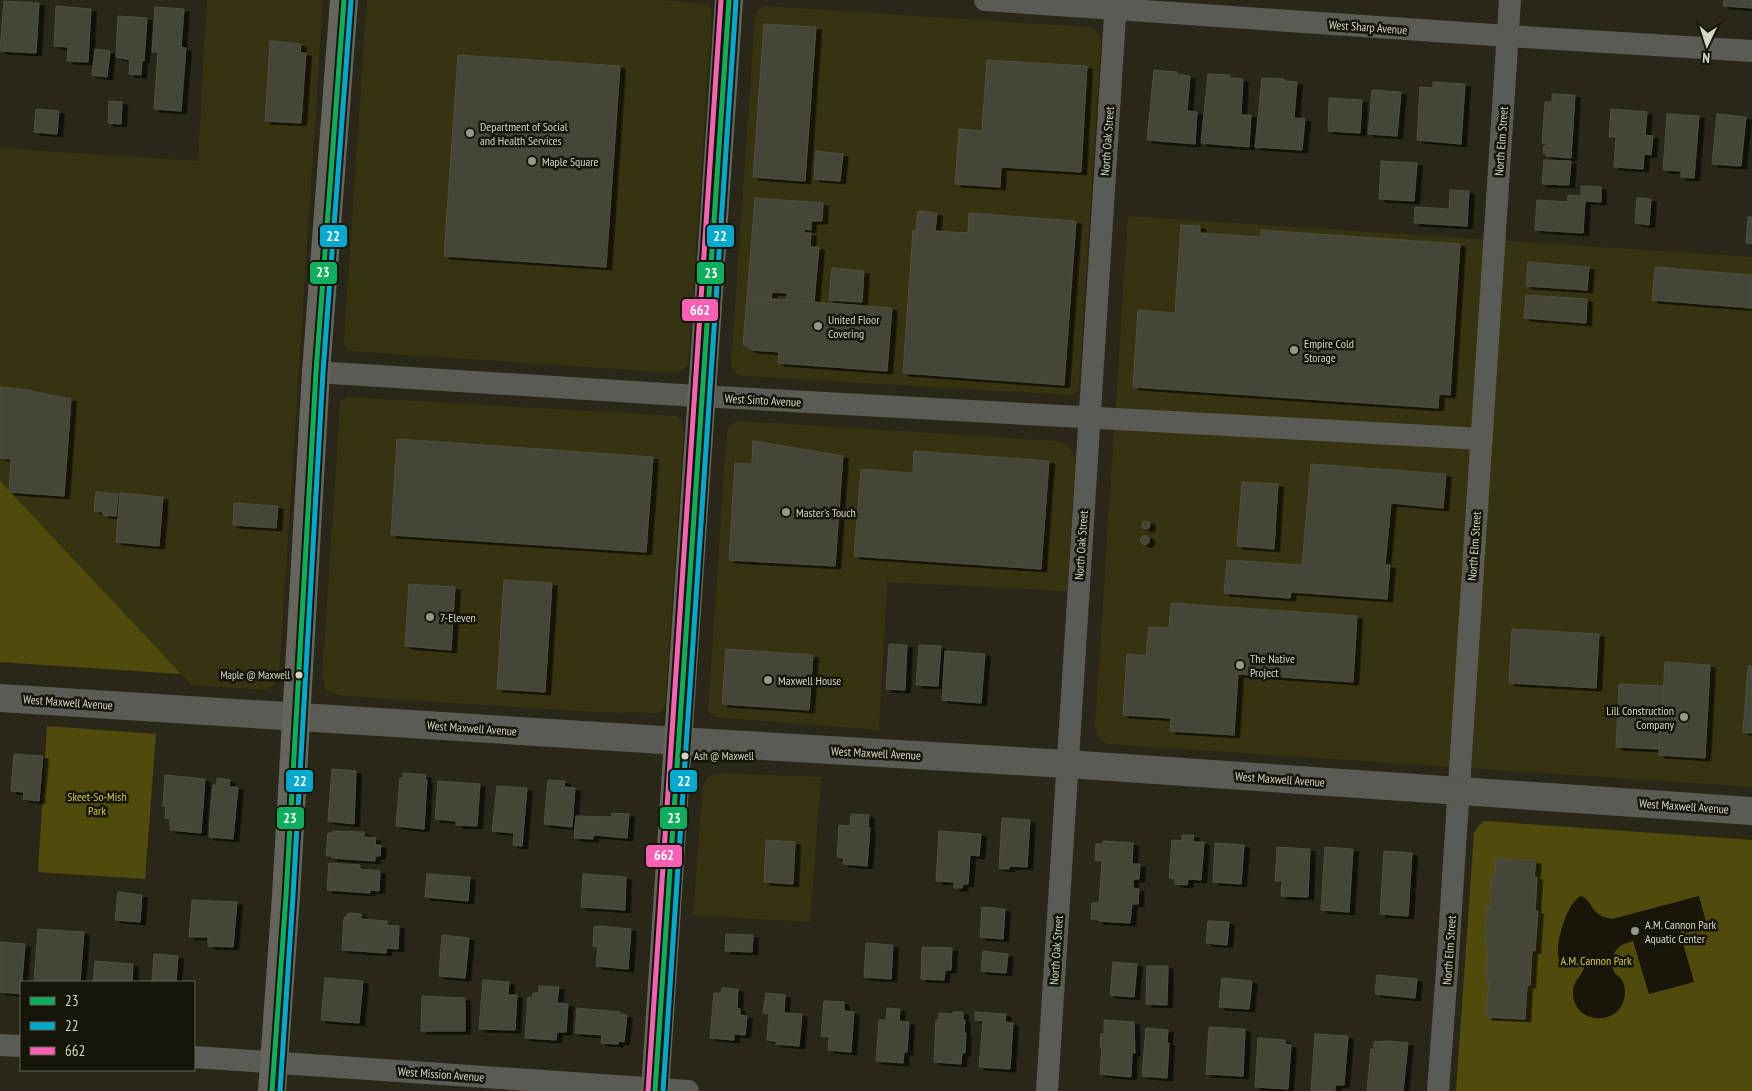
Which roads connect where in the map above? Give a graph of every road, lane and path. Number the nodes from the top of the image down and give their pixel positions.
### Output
1 (344, 0) edge
2 (730, 0) edge
3 (985, 0) edge
4 (1510, 0) edge
5 (1116, 4) edge
6 (1508, 36) junction
7 (1752, 51) edge
8 (316, 372) junction
9 (702, 396) junction
10 (1089, 418) junction
11 (1482, 439) junction
12 (0, 698) edge
13 (297, 717) junction
14 (678, 741) junction
15 (1068, 764) junction
16 (1459, 791) junction
17 (1752, 811) edge
18 (0, 1045) edge
19 (20, 1046) edge
20 (195, 1057) edge
21 (274, 1062) junction
22 (655, 1090) edge
23 (272, 1091) edge
24 (688, 1091) edge
25 (1047, 1091) edge
26 (1438, 1091) edge

1 - 8 main road
2 - 9 main road
3 - 5 street, West Sharp Avenue
4 - 6 street, North Elm Street
5 - 6 street, West Sharp Avenue
5 - 10 street, North Oak Street
6 - 7 street, West Sharp Avenue
6 - 11 street, North Elm Street
8 - 9 street, West Sinto Avenue
8 - 13 main road
9 - 10 street, West Sinto Avenue
9 - 14 main road
10 - 11 street, West Sinto Avenue
10 - 15 street, North Oak Street
11 - 16 street, North Elm Street
12 - 13 street, West Maxwell Avenue
13 - 14 street, West Maxwell Avenue
13 - 21 main road
14 - 15 street, West Maxwell Avenue
14 - 22 main road
15 - 16 street, West Maxwell Avenue
15 - 25 street, North Oak Street
16 - 17 street, West Maxwell Avenue
16 - 26 street, North Elm Street
18 - 19 street
20 - 21 street, West Mission Avenue
21 - 22 street, West Mission Avenue
21 - 23 main road
22 - 24 street, West Mission Avenue

